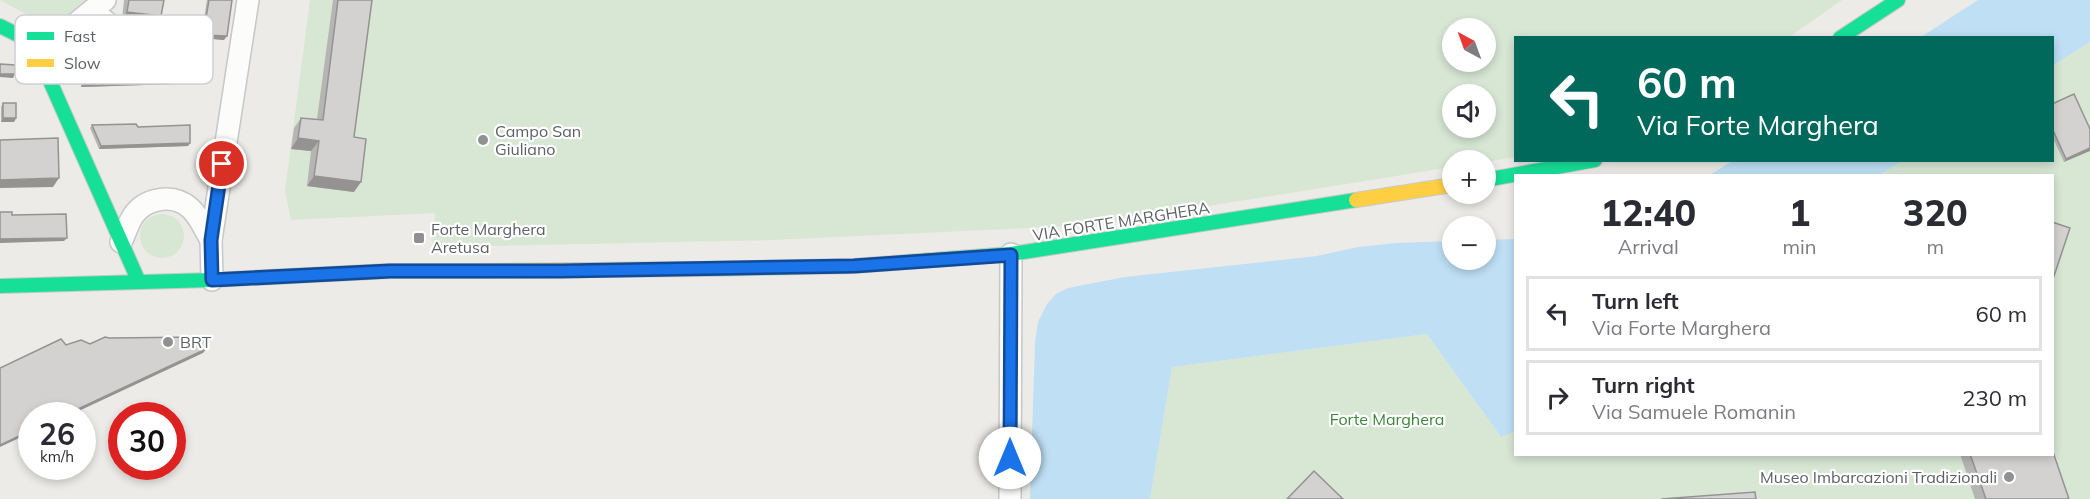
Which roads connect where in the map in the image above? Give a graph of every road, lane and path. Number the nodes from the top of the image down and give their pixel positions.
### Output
1 (248, 0) edge
2 (1898, 0) edge
3 (98, 5) edge
4 (86, 15) edge
5 (0, 26) edge
6 (15, 34) edge
7 (1843, 36) edge
8 (51, 84) edge
9 (1584, 162) edge
10 (1518, 174) edge
11 (1514, 175) edge
12 (1496, 178) edge
13 (1442, 187) edge
14 (211, 240) junction
15 (121, 242) junction
16 (1011, 255) junction
17 (212, 280) junction
18 (139, 282) junction
19 (0, 286) edge
20 (1010, 499) edge

1 - 14 street
2 - 7 street
3 - 4 street
5 - 6 street
8 - 15 street
9 - 10 street
11 - 12 street
13 - 16 street, VIA FORTE MARGHERA
14 - 15 street
14 - 17 street
15 - 18 street
16 - 17 street, VIA FORTE MARGHERA
16 - 20 street
17 - 18 street, VIA FORTE MARGHERA
18 - 19 street, VIA FORTE MARGHERA

